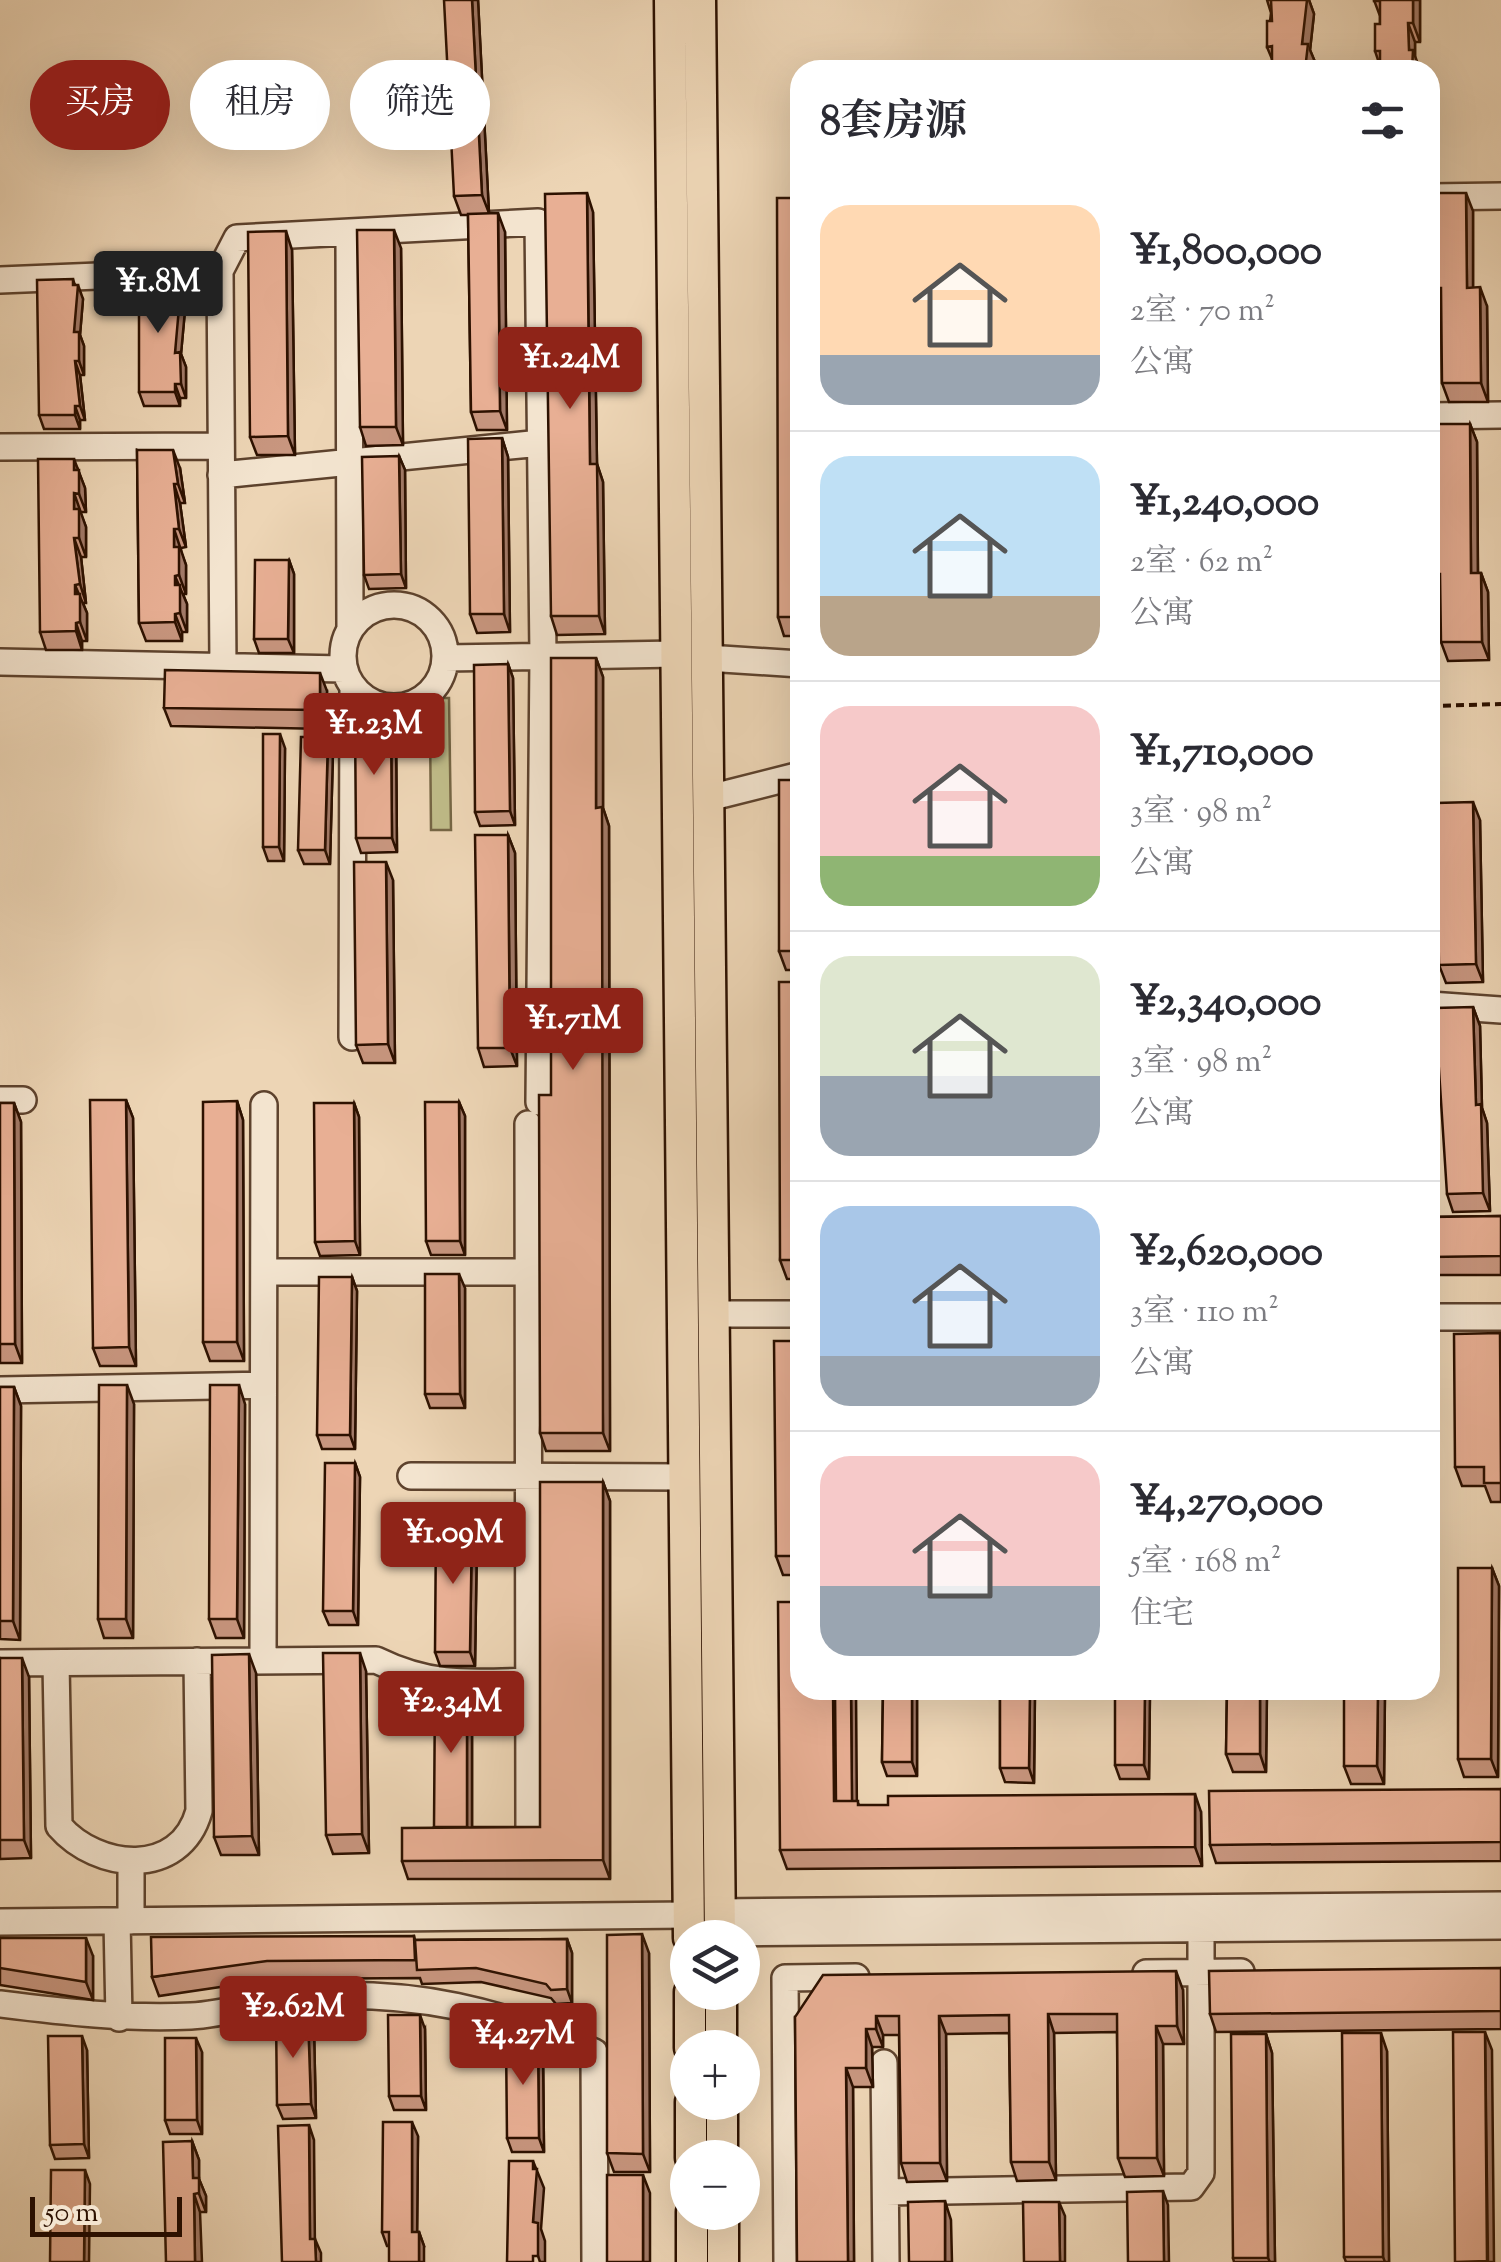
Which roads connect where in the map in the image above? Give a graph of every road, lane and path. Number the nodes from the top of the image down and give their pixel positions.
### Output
1 (670, 0) edge
2 (700, 0) edge
3 (1501, 196) edge
4 (1440, 197) edge
5 (349, 232) junction
6 (220, 271) junction
7 (0, 280) edge
8 (1501, 415) edge
9 (1440, 416) edge
10 (541, 443) junction
11 (221, 446) junction
12 (0, 447) edge
13 (350, 462) junction
14 (221, 475) junction
15 (350, 628) junction
16 (676, 654) junction
17 (543, 656) junction
18 (445, 658) junction
19 (708, 658) junction
20 (0, 662) edge
21 (790, 663) edge
22 (223, 666) junction
23 (349, 678) junction
24 (1501, 704) edge
25 (1440, 706) edge
26 (790, 778) edge
27 (708, 798) junction
28 (1440, 1005) edge
29 (1501, 1010) edge
30 (352, 1038) edge
31 (264, 1105) dead end
32 (264, 1272) junction
33 (528, 1272) junction
34 (714, 1314) junction
35 (790, 1314) edge
36 (1440, 1317) edge
37 (1501, 1317) edge
38 (264, 1385) junction
39 (0, 1390) edge
40 (411, 1476) dead end
41 (528, 1477) junction
42 (685, 1478) junction
43 (262, 1660) junction
44 (197, 1661) junction
45 (0, 1663) edge
46 (56, 1663) junction
47 (529, 1681) junction
48 (529, 1835) edge
49 (131, 1862) junction
50 (1501, 1906) edge
51 (689, 1920) edge
52 (720, 1920) edge
53 (124, 1921) junction
54 (0, 1922) edge
55 (670, 1926) edge
56 (1501, 1926) edge
57 (760, 1927) edge
58 (760, 1928) edge
59 (1201, 1928) junction
60 (1201, 1972) junction
61 (1276, 1972) edge
62 (1122, 1974) edge
63 (884, 1977) edge
64 (0, 2004) edge
65 (119, 2018) junction
66 (884, 2063) dead end
67 (886, 2192) junction
68 (692, 2230) edge
69 (723, 2230) edge
70 (596, 2262) edge
71 (692, 2262) edge
72 (724, 2262) edge
73 (788, 2262) edge
74 (886, 2262) edge

1 - 16 main road
2 - 19 main road
3 - 4 street
5 - 6 street
5 - 10 street
5 - 13 street
6 - 7 street
6 - 11 street
8 - 9 street
10 - 13 street
10 - 17 street
11 - 12 street
11 - 14 street
13 - 14 street
13 - 15 street
14 - 22 street
15 - 18 street
15 - 23 street
16 - 17 street
16 - 42 main road
17 - 18 street
17 - 33 street
18 - 23 street
19 - 21 street
19 - 27 main road
20 - 22 street
22 - 23 street
23 - 30 street
24 - 25 path
26 - 27 street
27 - 34 main road
28 - 29 street
31 - 32 street
32 - 33 street
32 - 38 street
33 - 41 street
34 - 35 street
34 - 52 main road
36 - 37 street
38 - 39 street
38 - 43 street
40 - 41 street
41 - 42 street
41 - 47 street
42 - 51 main road
43 - 44 street
43 - 47 street
44 - 46 street
44 - 49 street
45 - 46 street
46 - 49 street
47 - 48 street
49 - 53 street
50 - 57 street
53 - 54 street
53 - 55 street
53 - 65 street
56 - 59 street
58 - 59 street
59 - 60 street
60 - 61 street
60 - 62 street
60 - 67 street
63 - 73 street
64 - 65 street
65 - 70 street
66 - 67 street
67 - 74 street
68 - 71 main road
69 - 72 main road

